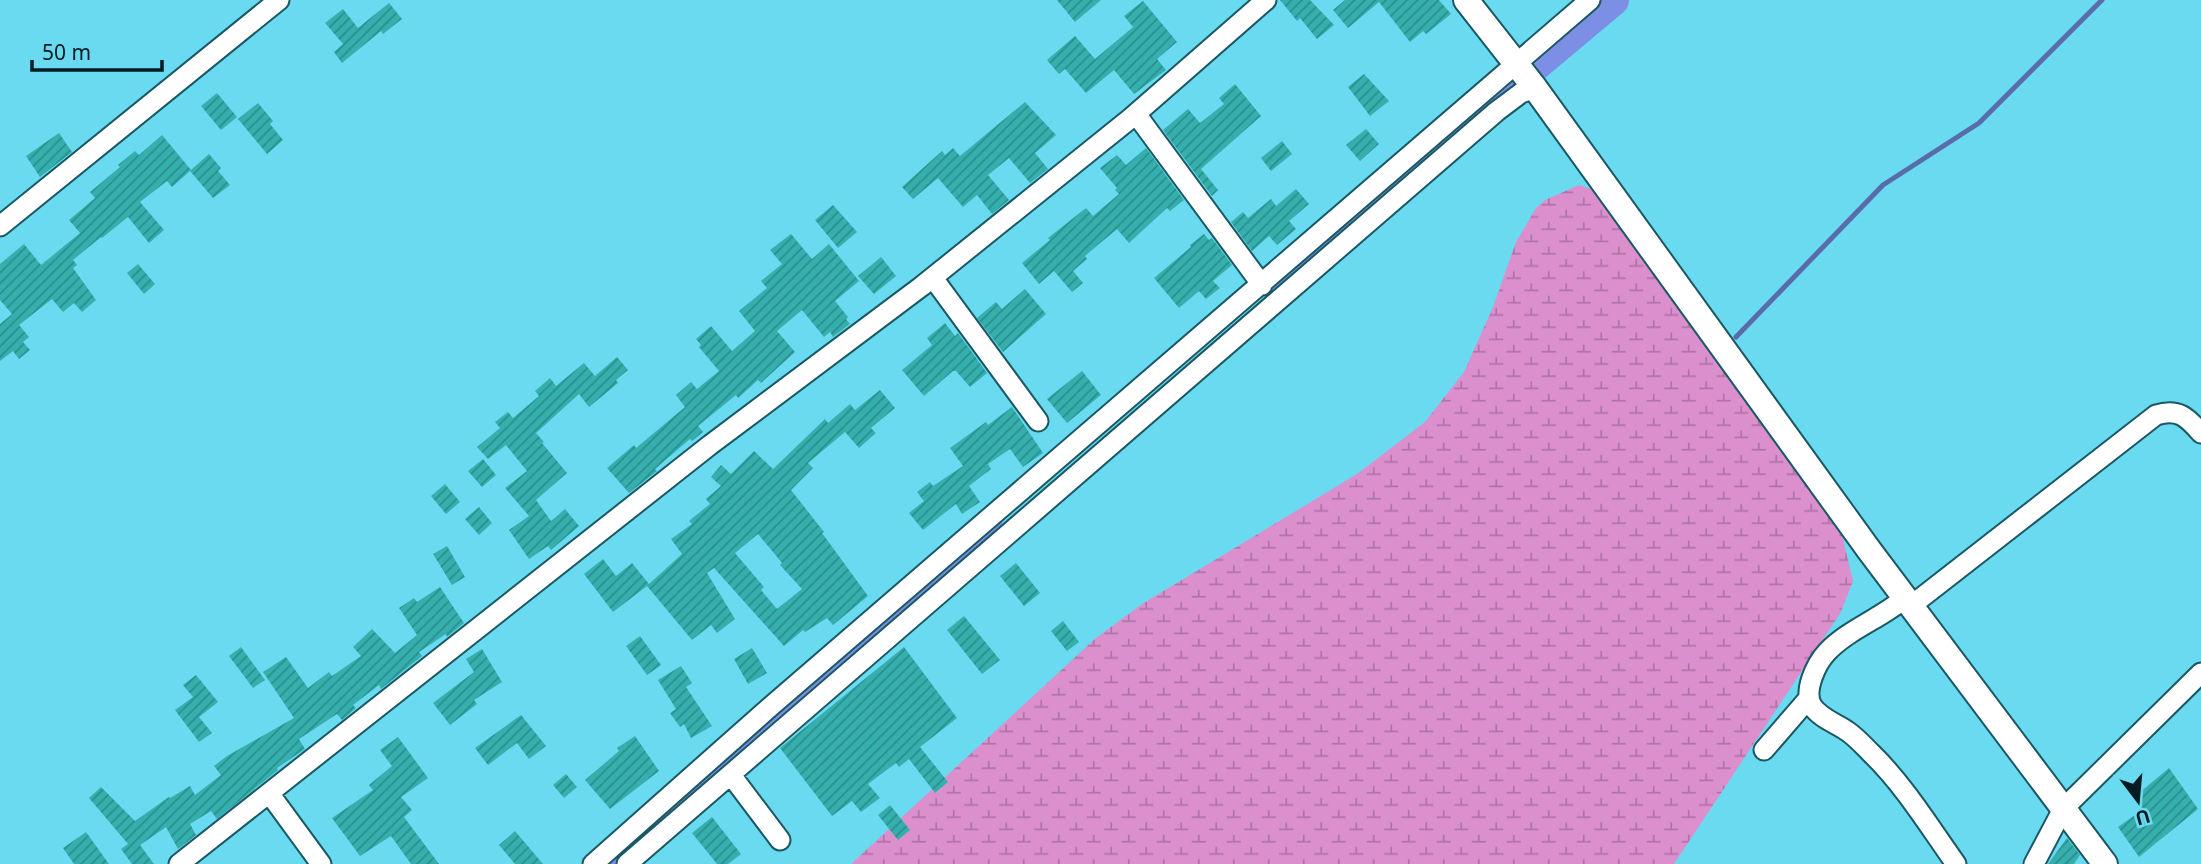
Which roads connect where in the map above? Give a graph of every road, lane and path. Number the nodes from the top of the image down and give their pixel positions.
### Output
1 (279, 0) edge
2 (1266, 0) edge
3 (1466, 0) edge
4 (1590, 0) edge
5 (1526, 76) junction
6 (1136, 114) junction
7 (0, 226) edge
8 (933, 278) junction
9 (1262, 285) junction
10 (1038, 421) dead end
11 (2201, 433) edge
12 (1908, 599) junction
13 (2201, 673) edge
14 (1809, 698) junction
15 (1764, 750) dead end
16 (731, 775) junction
17 (269, 793) junction
18 (2063, 809) junction
19 (780, 840) dead end
20 (179, 864) edge
21 (321, 864) edge
22 (593, 864) edge
23 (627, 864) edge
24 (1956, 864) edge
25 (2034, 864) edge
26 (2105, 864) edge

1 - 7 street
2 - 6 street
3 - 5 street
4 - 5 street
5 - 9 street
5 - 12 street
5 - 16 street
6 - 8 street
6 - 9 street
8 - 10 street
8 - 17 street
9 - 22 street
11 - 12 street
12 - 14 street
12 - 18 street
13 - 18 street
14 - 15 street
14 - 24 street
16 - 19 street
16 - 23 street
17 - 20 street
17 - 21 street
18 - 25 street
18 - 26 street

